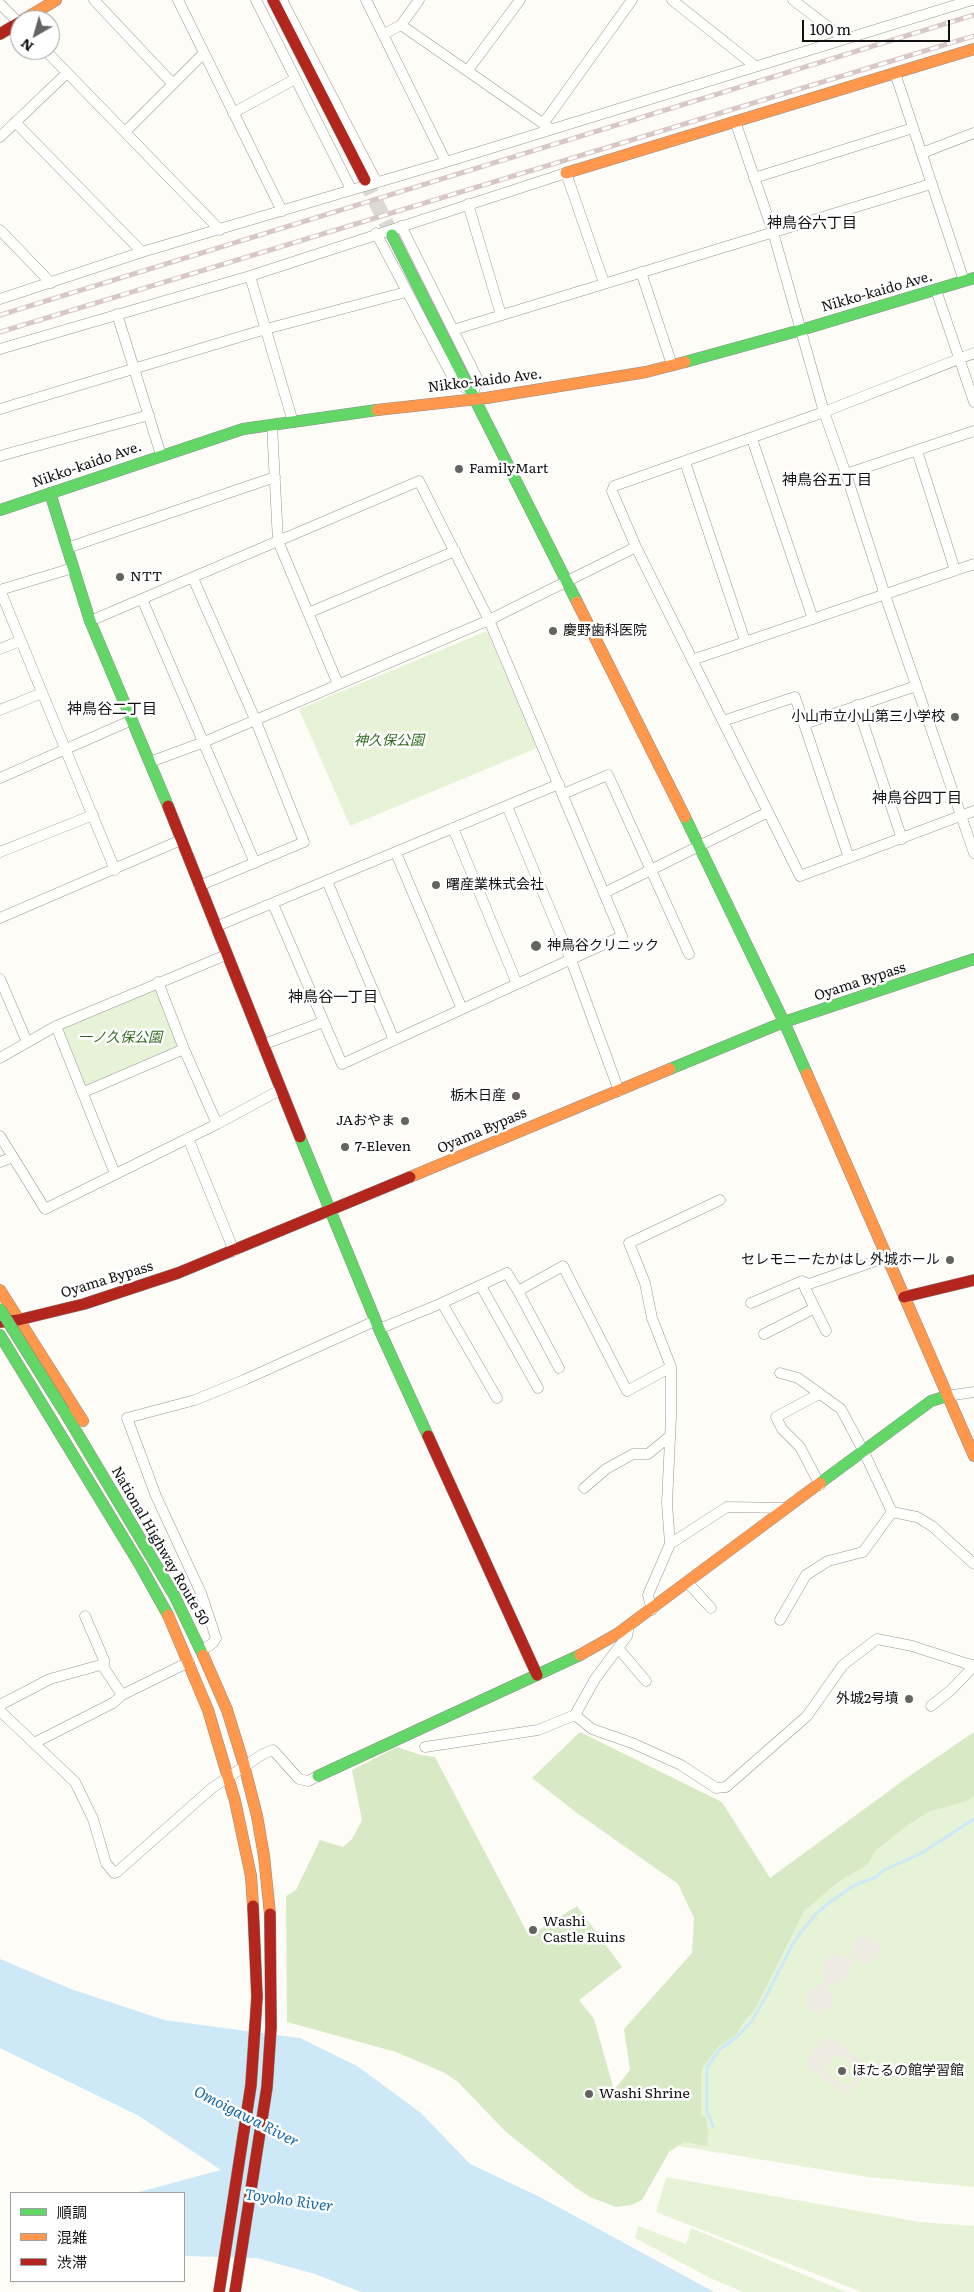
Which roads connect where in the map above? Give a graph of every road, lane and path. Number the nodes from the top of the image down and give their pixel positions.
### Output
1 (56, 0) edge
2 (94, 0) edge
3 (178, 0) edge
4 (256, 0) edge
5 (272, 0) edge
6 (282, 0) edge
7 (366, 0) edge
8 (419, 0) edge
9 (520, 0) edge
10 (632, 0) edge
11 (672, 0) edge
12 (972, 0) edge
13 (799, 2) edge
14 (951, 3) edge
15 (0, 4) edge
16 (40, 10) edge
17 (10, 13) edge
18 (401, 25) junction
19 (384, 34) junction
20 (844, 39) junction
21 (974, 49) edge
22 (204, 54) junction
23 (55, 60) edge
24 (755, 66) junction
25 (468, 70) junction
26 (67, 73) junction
27 (895, 73) junction
28 (296, 79) junction
29 (173, 84) junction
30 (232, 113) junction
31 (734, 121) junction
32 (15, 122) junction
33 (547, 127) junction
34 (914, 128) junction
35 (125, 132) junction
36 (974, 133) edge
37 (0, 137) edge
38 (922, 153) junction
39 (446, 162) junction
40 (566, 173) junction
41 (754, 178) junction
42 (370, 180) junction
43 (931, 184) junction
44 (351, 189) junction
45 (468, 204) junction
46 (282, 211) junction
47 (401, 226) junction
48 (0, 230) edge
49 (220, 230) junction
50 (772, 232) junction
51 (376, 233) junction
52 (392, 235) tunnel mouth
53 (142, 252) junction
54 (641, 272) junction
55 (250, 276) junction
56 (969, 280) edge
57 (51, 283) junction
58 (604, 283) junction
59 (936, 290) junction
60 (406, 292) junction
61 (0, 299) edge
62 (117, 314) junction
63 (501, 315) junction
64 (266, 329) junction
65 (453, 330) junction
66 (801, 330) junction
67 (0, 349) edge
68 (974, 353) edge
69 (960, 357) junction
70 (672, 365) junction
71 (134, 368) junction
72 (474, 396) junction
73 (974, 402) edge
74 (0, 409) edge
75 (824, 412) junction
76 (149, 415) junction
77 (293, 422) junction
78 (272, 425) junction
79 (974, 431) edge
80 (752, 438) junction
81 (917, 452) junction
82 (161, 455) junction
83 (0, 456) edge
84 (685, 462) junction
85 (846, 474) junction
86 (274, 477) junction
87 (50, 493) junction
88 (1, 506) edge
89 (278, 541) junction
90 (636, 547) junction
91 (67, 548) junction
92 (455, 551) junction
93 (974, 564) edge
94 (73, 568) junction
95 (955, 570) junction
96 (193, 578) junction
97 (567, 582) junction
98 (884, 595) junction
99 (142, 599) junction
100 (308, 613) junction
101 (813, 618) junction
102 (489, 620) junction
103 (90, 621) junction
104 (20, 641) junction
105 (745, 642) junction
106 (0, 649) edge
107 (692, 660) junction
108 (338, 684) junction
109 (916, 686) junction
110 (42, 694) junction
111 (857, 705) junction
112 (0, 710) edge
113 (255, 719) junction
114 (132, 720) junction
115 (723, 721) junction
116 (804, 724) junction
117 (204, 742) junction
118 (66, 750) junction
119 (150, 762) junction
120 (0, 778) edge
121 (559, 784) junction
122 (563, 794) junction
123 (507, 806) junction
124 (974, 811) edge
125 (768, 812) junction
126 (93, 815) junction
127 (962, 816) junction
128 (453, 828) junction
129 (902, 839) junction
130 (180, 840) junction
131 (699, 846) junction
132 (0, 852) edge
133 (396, 852) junction
134 (974, 853) edge
135 (849, 858) junction
136 (255, 863) junction
137 (115, 870) junction
138 (650, 870) junction
139 (327, 882) junction
140 (199, 886) junction
141 (604, 893) junction
142 (272, 904) junction
143 (0, 918) edge
144 (215, 927) junction
145 (689, 954) dead end
146 (226, 955) junction
147 (974, 959) edge
148 (572, 960) junction
149 (0, 978) edge
150 (158, 982) junction
151 (516, 984) junction
152 (462, 1009) junction
153 (323, 1022) junction
154 (784, 1022) junction
155 (56, 1026) junction
156 (394, 1040) junction
157 (27, 1042) junction
158 (262, 1045) junction
159 (184, 1049) junction
160 (0, 1058) edge
161 (280, 1090) junction
162 (619, 1090) junction
163 (84, 1092) junction
164 (216, 1124) junction
165 (0, 1136) edge
166 (188, 1138) junction
167 (13, 1157) junction
168 (0, 1162) edge
169 (115, 1174) junction
170 (720, 1200) dead end
171 (329, 1210) junction
172 (234, 1250) junction
173 (887, 1257) junction
174 (974, 1280) edge
175 (809, 1284) junction
176 (481, 1286) junction
177 (0, 1290) edge
178 (518, 1291) junction
179 (904, 1297) junction
180 (751, 1303) dead end
181 (442, 1304) junction
182 (815, 1308) junction
183 (0, 1309) edge
184 (18, 1320) junction
185 (0, 1322) edge
186 (377, 1325) junction
187 (826, 1331) dead end
188 (764, 1334) dead end
189 (0, 1335) edge
190 (0, 1356) edge
191 (671, 1367) junction
192 (559, 1368) dead end
193 (780, 1373) dead end
194 (538, 1388) dead end
195 (974, 1392) edge
196 (819, 1394) junction
197 (947, 1396) junction
198 (496, 1398) dead end
199 (670, 1436) junction
200 (96, 1442) dead end
201 (864, 1452) junction
202 (974, 1456) edge
203 (820, 1485) junction
204 (584, 1488) dead end
205 (788, 1508) junction
206 (892, 1512) junction
207 (670, 1544) junction
208 (163, 1554) dead end
209 (974, 1564) edge
210 (688, 1583) junction
211 (174, 1595) junction
212 (711, 1608) dead end
213 (652, 1610) junction
214 (85, 1616) dead end
215 (780, 1620) dead end
216 (629, 1626) junction
217 (618, 1648) junction
218 (184, 1650) junction
219 (201, 1651) junction
220 (189, 1662) junction
221 (102, 1665) junction
222 (974, 1666) edge
223 (537, 1675) junction
224 (646, 1681) dead end
225 (122, 1695) junction
226 (0, 1705) edge
227 (931, 1706) dead end
228 (0, 1711) edge
229 (575, 1715) junction
230 (34, 1743) junction
231 (425, 1747) dead end
232 (244, 1765) junction
233 (228, 1776) junction
234 (318, 1776) joint
235 (219, 2292) edge
236 (235, 2292) edge

1 - 16 main road
2 - 29 street
3 - 22 street
4 - 28 street
5 - 42 main road
6 - 42 street
7 - 19 street
8 - 18 street
9 - 25 street
10 - 33 street
11 - 24 street
12 - 14 street
13 - 20 street
14 - 20 street
15 - 17 street
18 - 19 street
18 - 25 street
19 - 39 street
20 - 24 street
21 - 27 main road
22 - 29 street
22 - 30 street
23 - 26 street
24 - 33 street
25 - 33 street
26 - 32 street
26 - 35 street
27 - 31 main road
27 - 34 street
28 - 30 street
28 - 44 street
29 - 35 street
30 - 46 street
31 - 40 main road
31 - 41 street
32 - 37 street
32 - 53 street
33 - 39 street
34 - 38 street
34 - 41 street
35 - 49 street
36 - 38 street
38 - 43 street
39 - 42 street
40 - 45 street
40 - 58 street
41 - 50 street
42 - 44 street
43 - 50 street
43 - 56 street
44 - 46 street
45 - 47 street
45 - 63 street
46 - 49 street
47 - 51 street
47 - 65 street
48 - 57 street
49 - 53 street
50 - 54 street
50 - 66 street
51 - 55 street
51 - 60 street
52 - 72 main road
53 - 57 street
54 - 58 street
54 - 70 street
55 - 62 street
55 - 64 street
56 - 59 main road, Nikko-kaido Ave.
57 - 61 street
58 - 63 street
59 - 66 main road, Nikko-kaido Ave.
59 - 69 street
60 - 64 street
60 - 72 street
62 - 67 street
62 - 71 street
63 - 65 street
64 - 71 street
64 - 77 street
65 - 72 street
66 - 70 main road, Nikko-kaido Ave.
66 - 75 street
68 - 69 street
69 - 73 street
69 - 75 street
70 - 72 main road, Nikko-kaido Ave.
71 - 74 street
71 - 76 street
72 - 77 main road, Nikko-kaido Ave.
72 - 97 main road
75 - 80 street
75 - 85 street
76 - 82 street
76 - 83 street
77 - 78 main road, Nikko-kaido Ave.
78 - 82 main road, Nikko-kaido Ave.
78 - 86 street
79 - 81 street
80 - 84 street
80 - 101 street
81 - 85 street
81 - 95 street
82 - 87 main road, Nikko-kaido Ave.
84 - 90 street
84 - 105 street
85 - 98 street
86 - 89 street
86 - 91 street
87 - 88 main road, Nikko-kaido Ave.
87 - 91 main road
89 - 92 street
89 - 96 street
89 - 100 street
90 - 97 street
90 - 107 street
91 - 94 main road
92 - 100 street
92 - 102 street
93 - 95 street
94 - 103 main road
94 - 104 street
95 - 98 street
96 - 99 street
96 - 113 street
97 - 102 street
97 - 131 main road
98 - 101 street
98 - 109 street
99 - 103 street
99 - 117 street
100 - 108 street
101 - 105 street
102 - 108 street
102 - 121 street
103 - 114 main road
104 - 106 street
104 - 110 street
105 - 107 street
107 - 115 street
108 - 113 street
109 - 111 street
109 - 127 street
110 - 112 street
110 - 118 street
111 - 116 street
111 - 129 street
113 - 117 street
113 - 136 street
114 - 118 street
114 - 119 main road
115 - 116 street
115 - 125 street
116 - 135 street
117 - 119 street
117 - 136 street
118 - 120 street
118 - 126 street
119 - 130 main road
121 - 122 street
121 - 123 street
122 - 138 street
122 - 141 street
123 - 128 street
123 - 148 street
124 - 127 street
125 - 131 street
125 - 135 street
126 - 132 street
126 - 137 street
127 - 129 street
127 - 134 street
128 - 133 street
128 - 151 street
129 - 135 street
130 - 137 street
130 - 140 main road
131 - 138 street
131 - 154 main road
133 - 139 street
133 - 152 street
136 - 140 street
137 - 143 street
138 - 141 street
138 - 145 street
139 - 142 street
139 - 156 street
140 - 144 main road
141 - 148 street
142 - 144 street
142 - 153 street
144 - 146 main road
146 - 150 street
146 - 158 main road
147 - 154 main road, Oyama Bypass
148 - 151 street
148 - 162 street
149 - 157 street
150 - 155 street
150 - 159 street
151 - 152 street
152 - 156 street
153 - 156 street
153 - 158 street
154 - 162 main road, Oyama Bypass
154 - 173 main road
155 - 157 street
155 - 163 street
157 - 160 street
158 - 161 main road
159 - 163 street
159 - 164 street
161 - 164 street
161 - 171 main road
162 - 171 main road, Oyama Bypass
163 - 169 street
164 - 166 street
165 - 167 street
166 - 169 street
166 - 172 street
167 - 168 street
167 - 169 street
170 - 191 street
171 - 172 main road, Oyama Bypass
171 - 186 main road
172 - 184 main road, Oyama Bypass
173 - 175 street
173 - 179 main road
174 - 179 main road
175 - 180 street
175 - 182 street
176 - 178 street
176 - 181 street
176 - 194 street
177 - 184 main road
178 - 191 street
178 - 192 street
179 - 197 main road
181 - 186 street
181 - 198 street
182 - 187 street
182 - 188 street
183 - 211 main road, National Highway Route 50, bridge
184 - 185 main road, Oyama Bypass
184 - 200 main road
186 - 219 street
186 - 223 main road
189 - 218 main road, National Highway Route 50
190 - 218 main road
191 - 199 street
193 - 196 street
195 - 197 street
196 - 201 street
196 - 203 street
197 - 201 main road
197 - 202 main road
199 - 204 street
199 - 207 street
201 - 203 main road
201 - 206 street
203 - 205 main road
205 - 207 street
205 - 210 main road
206 - 209 street
206 - 215 street
207 - 213 street
208 - 211 main road
210 - 212 street
210 - 213 main road
211 - 219 main road, National Highway Route 50
213 - 216 main road
214 - 221 street
216 - 217 street
216 - 223 main road
217 - 224 street
217 - 229 street
218 - 220 main road, National Highway Route 50
219 - 232 main road, National Highway Route 50
220 - 225 street
220 - 233 main road, National Highway Route 50
221 - 225 street
221 - 226 street
222 - 227 street
222 - 229 street
223 - 234 main road
225 - 230 street
228 - 230 street
229 - 231 street
230 - 233 street
232 - 233 street
232 - 234 street
232 - 236 main road, National Highway Route 50
233 - 235 main road, National Highway Route 50

